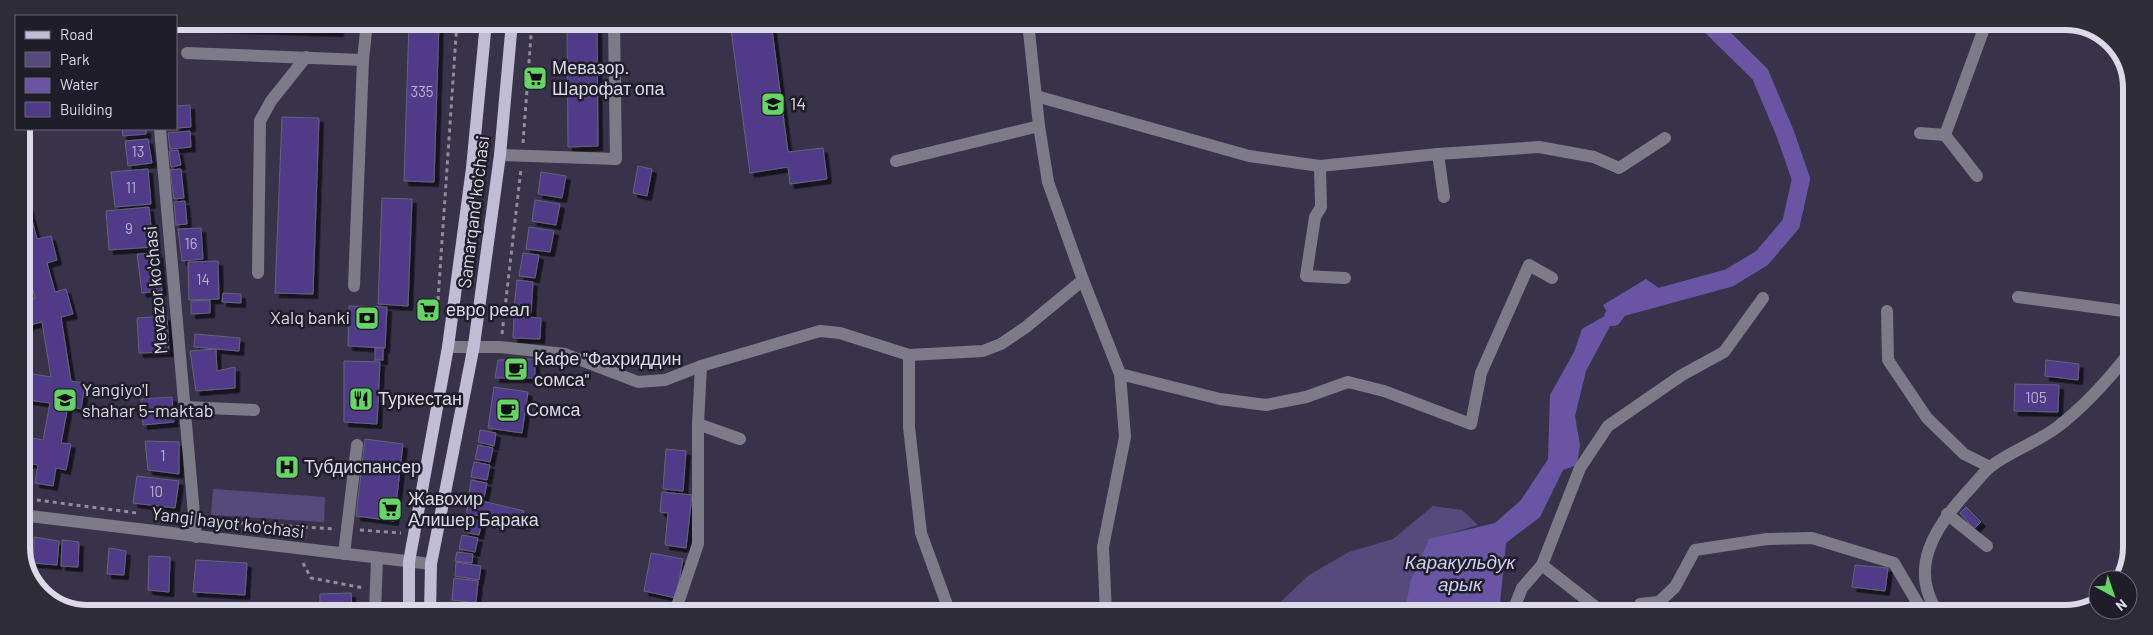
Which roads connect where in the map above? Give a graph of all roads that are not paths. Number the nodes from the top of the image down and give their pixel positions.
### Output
1 (366, 30) edge
2 (485, 30) edge
3 (511, 30) edge
4 (614, 30) edge
5 (1029, 30) edge
6 (1983, 30) edge
7 (187, 52) dead end
8 (306, 57) junction
9 (363, 60) junction
10 (1036, 96) junction
11 (1038, 126) junction
12 (160, 130) edge
13 (1920, 133) dead end
14 (1944, 135) junction
15 (1665, 138) dead end
16 (500, 154) junction
17 (1438, 154) junction
18 (896, 161) dead end
19 (1320, 166) junction
20 (1977, 176) dead end
21 (1444, 197) dead end
22 (258, 273) dead end
23 (1345, 278) dead end
24 (1552, 278) dead end
25 (1083, 280) junction
26 (354, 286) dead end
27 (2018, 297) dead end
28 (1763, 298) dead end
29 (1887, 311) dead end
30 (2123, 311) edge
31 (474, 346) junction
32 (448, 347) junction
33 (909, 355) junction
34 (2123, 361) edge
35 (701, 366) junction
36 (1120, 374) junction
37 (184, 407) junction
38 (254, 410) dead end
39 (698, 424) junction
40 (740, 439) dead end
41 (357, 444) dead end
42 (1990, 467) junction
43 (1947, 514) junction
44 (30, 516) edge
45 (196, 537) junction
46 (1986, 546) dead end
47 (344, 554) junction
48 (377, 558) junction
49 (409, 562) junction
50 (431, 564) junction
51 (1542, 565) junction
52 (1640, 604) dead end
53 (375, 605) edge
54 (409, 605) edge
55 (430, 605) edge
56 (677, 605) edge
57 (947, 605) edge
58 (1106, 605) edge
59 (1515, 605) edge
60 (1593, 605) edge
61 (1919, 605) edge
62 (1934, 605) edge

1 - 9 street
2 - 32 main road, Samarqand ko'chasi
3 - 16 main road, Samarqand ko'chasi
4 - 16 street
5 - 10 street
6 - 14 street
7 - 8 street
8 - 9 street
8 - 22 street
9 - 26 street
10 - 11 street
10 - 19 street
11 - 18 street
11 - 25 street
12 - 37 street, Mevazor ko'chasi
13 - 14 street
14 - 20 street
15 - 17 street
16 - 31 main road, Samarqand ko'chasi
17 - 19 street
17 - 21 street
19 - 23 street
24 - 36 street
25 - 33 street
25 - 36 street
27 - 30 street
28 - 51 street
29 - 42 street
31 - 32 street
31 - 35 street
31 - 50 main road, Samarqand ko'chasi
32 - 49 main road, Samarqand ko'chasi
33 - 35 street
33 - 57 street
34 - 42 street
35 - 39 street
36 - 58 street
37 - 38 street
37 - 45 street, Mevazor ko'chasi
39 - 40 street
39 - 56 street
41 - 47 street
42 - 43 street
43 - 46 street
43 - 62 street
44 - 45 street, Yangi hayot ko'chasi
45 - 47 street, Yangi hayot ko'chasi
47 - 48 street, Yangi hayot ko'chasi
48 - 49 street, Yangi hayot ko'chasi
48 - 53 street
49 - 50 street, Yangi hayot ko'chasi
49 - 54 main road, Samarqand ko'chasi
50 - 55 main road, Samarqand ko'chasi
51 - 59 street
51 - 60 street
52 - 61 street

